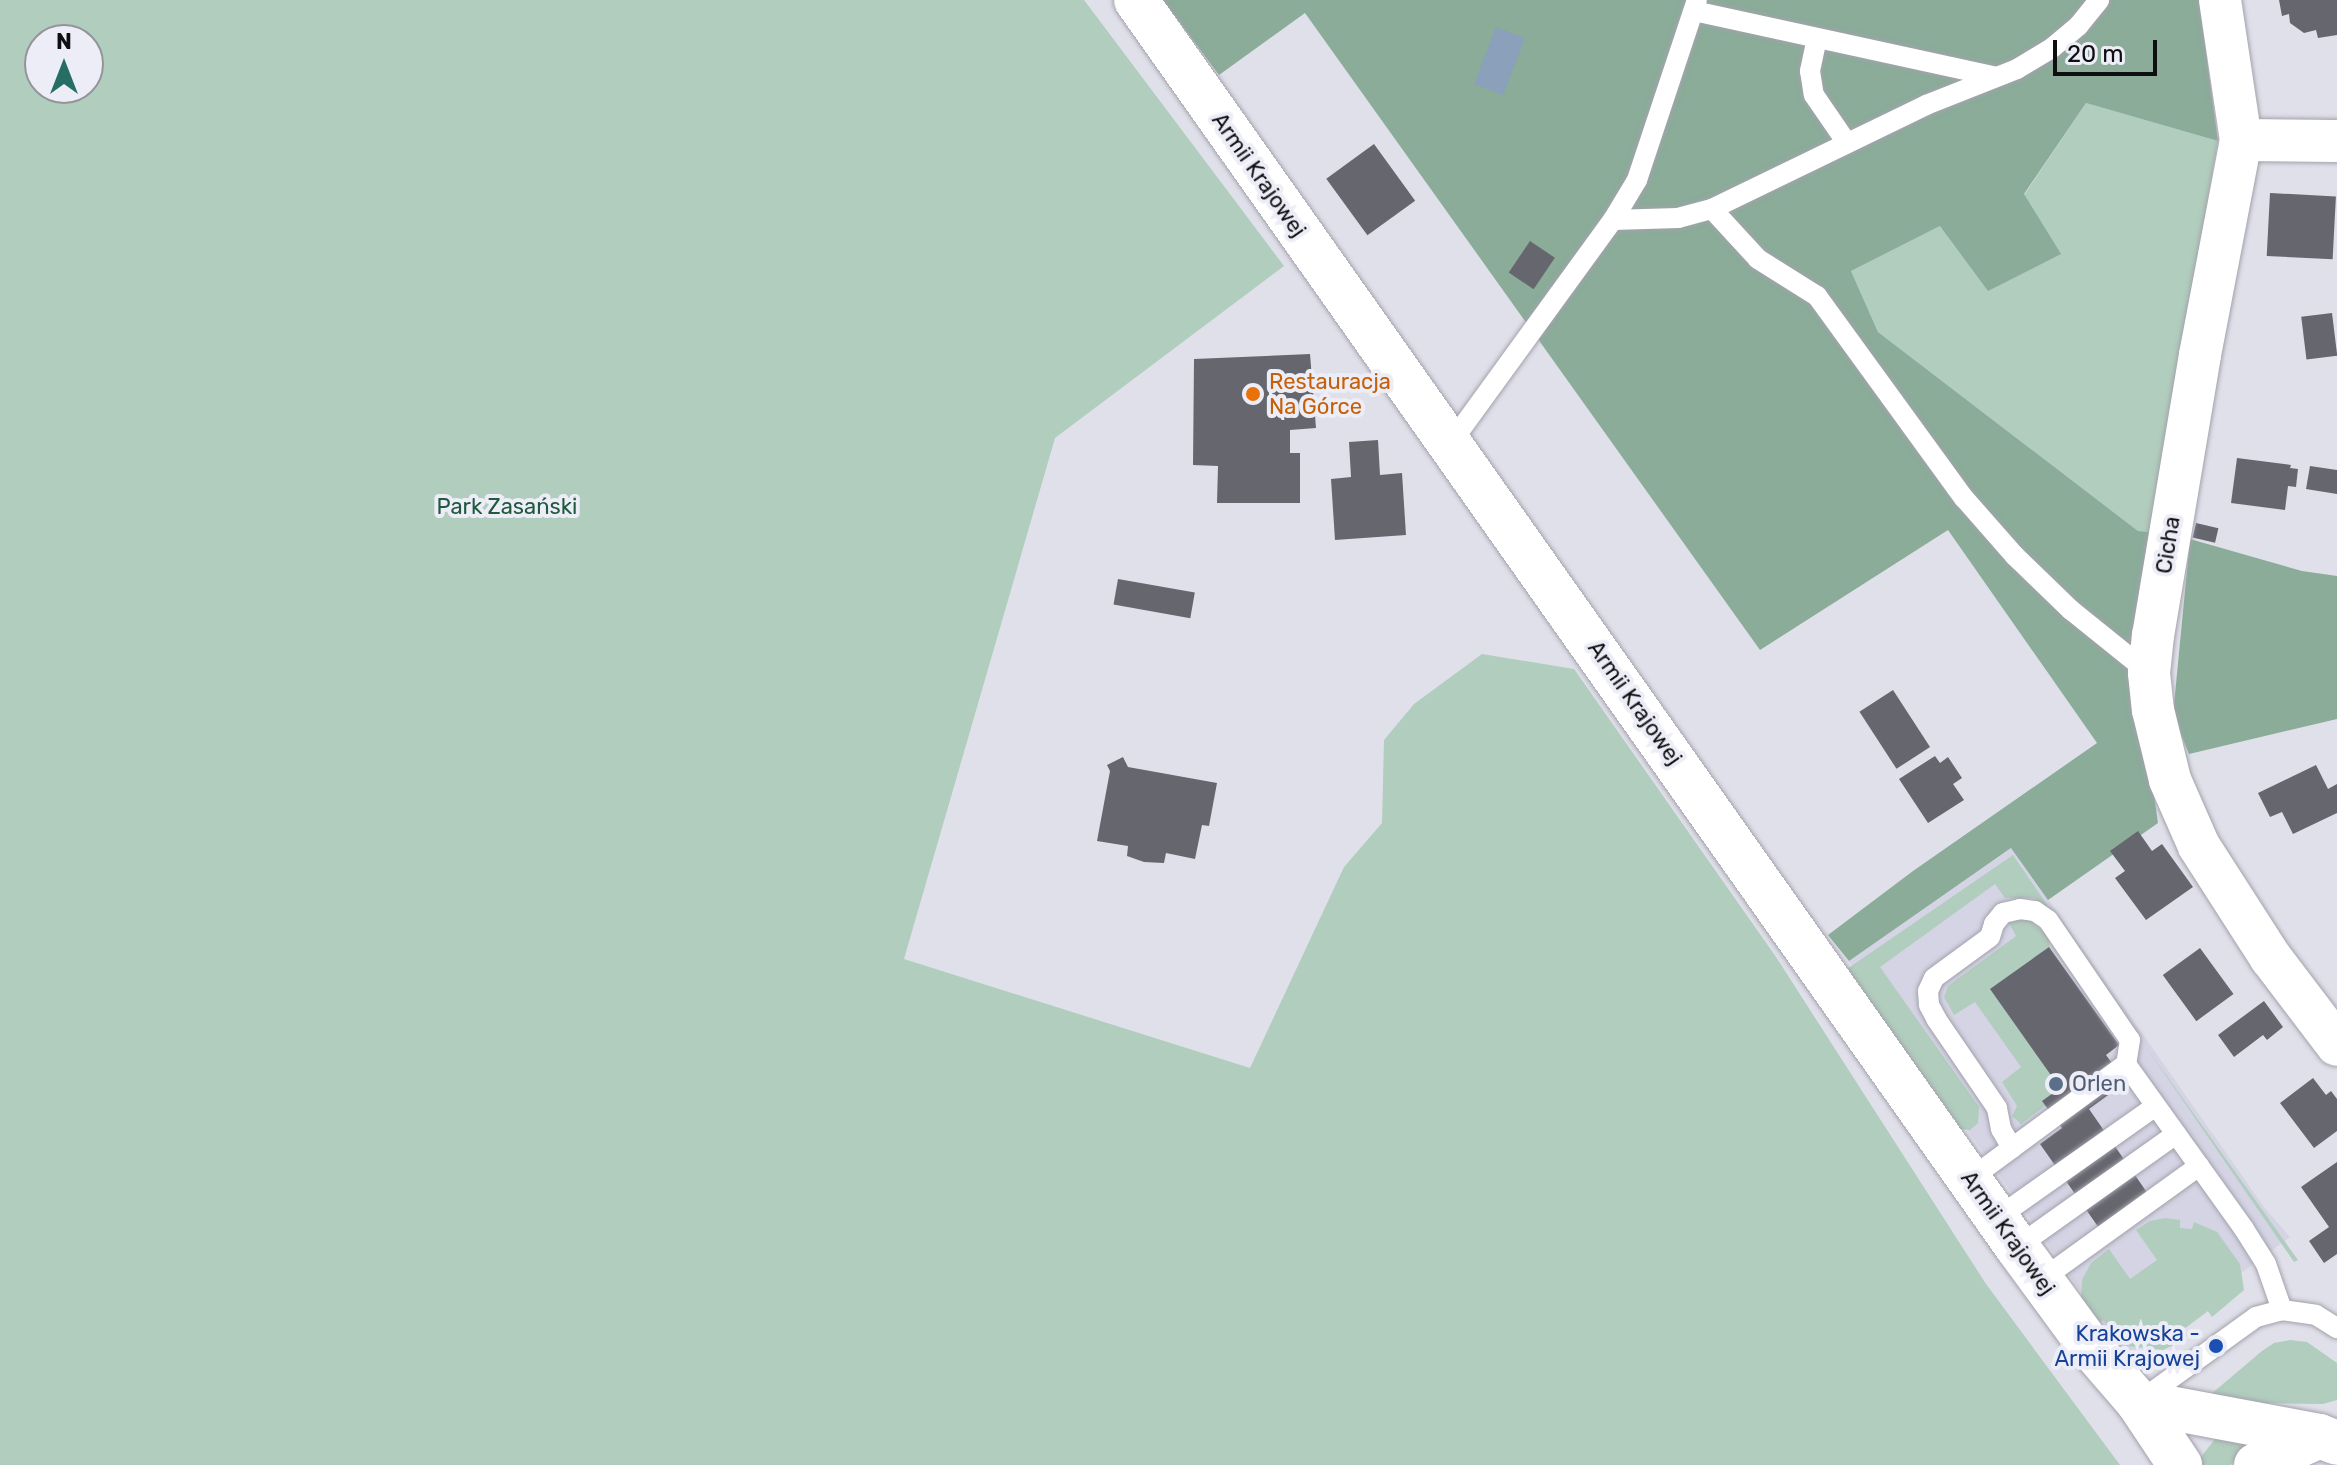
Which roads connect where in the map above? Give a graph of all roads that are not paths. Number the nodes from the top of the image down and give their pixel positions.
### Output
1 (1136, 0) edge
2 (2099, 0) edge
3 (2220, 0) edge
4 (1696, 5) edge
5 (1817, 38) junction
6 (1996, 77) junction
7 (2241, 140) junction
8 (2337, 141) edge
9 (1847, 143) junction
10 (1712, 209) junction
11 (1613, 220) junction
12 (1450, 444) junction
13 (2149, 673) junction
14 (2337, 1045) edge
15 (2126, 1064) junction
16 (2156, 1106) junction
17 (2176, 1134) junction
18 (2012, 1148) junction
19 (2199, 1166) junction
20 (1970, 1179) junction
21 (2018, 1248) junction
22 (2282, 1310) junction
23 (2337, 1328) edge
24 (2138, 1402) junction
25 (2331, 1436) edge
26 (2180, 1465) edge
27 (2256, 1465) edge

1 - 12 street, Armii Krajowej
2 - 6 lane
3 - 7 street, Cicha
4 - 5 lane
4 - 11 lane
5 - 6 lane
5 - 9 lane
6 - 9 lane
7 - 8 street
7 - 13 street, Cicha
9 - 10 lane
10 - 11 lane
10 - 13 lane
11 - 12 lane
12 - 20 street, Armii Krajowej
13 - 14 street, Cicha
15 - 16 lane
15 - 18 lane
15 - 18 lane
16 - 17 lane
16 - 21 lane
17 - 19 lane
17 - 21 lane
18 - 20 lane
19 - 21 lane
19 - 22 lane
20 - 21 street, Armii Krajowej
21 - 24 street, Armii Krajowej
22 - 23 lane
22 - 24 lane
24 - 25 street
24 - 26 street, Armii Krajowej
25 - 27 street

